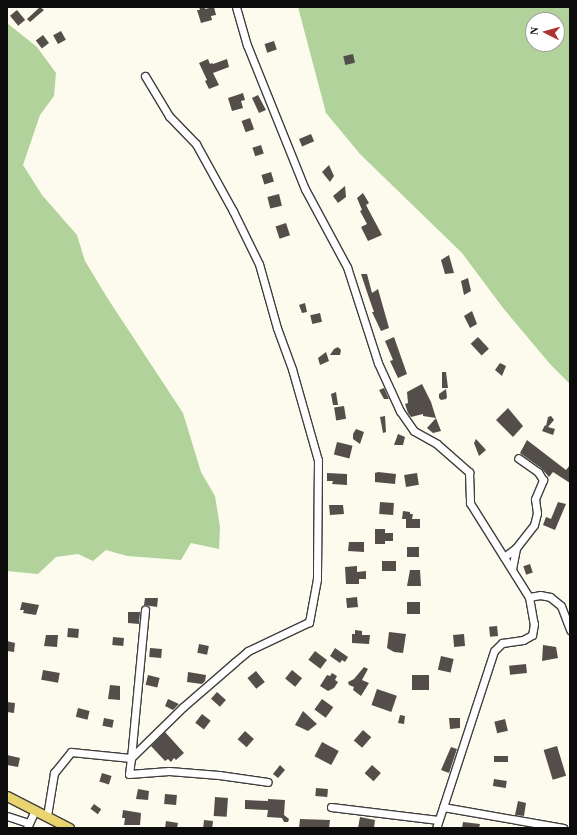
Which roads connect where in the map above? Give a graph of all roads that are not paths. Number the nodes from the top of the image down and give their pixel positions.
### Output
1 (236, 7) edge
2 (145, 76) dead end
3 (518, 458) dead end
4 (516, 548) junction
5 (504, 556) junction
6 (512, 570) junction
7 (529, 597) junction
8 (145, 610) dead end
9 (570, 630) edge
10 (131, 758) junction
11 (268, 782) dead end
12 (7, 796) edge
13 (443, 806) junction
14 (331, 807) dead end
15 (35, 810) junction
16 (7, 816) edge
17 (46, 816) junction
18 (438, 820) junction
19 (28, 826) edge
20 (70, 828) edge
21 (436, 828) edge
22 (563, 828) edge

1 - 5 street
2 - 10 street
3 - 4 street
4 - 5 street
4 - 6 street
5 - 6 street
6 - 7 street
7 - 9 street
7 - 13 street
8 - 10 street
10 - 11 street
10 - 17 street
12 - 15 main road
13 - 18 street
13 - 22 street
14 - 18 street
15 - 17 main road
15 - 19 street
16 - 19 street
17 - 20 main road
18 - 21 street

